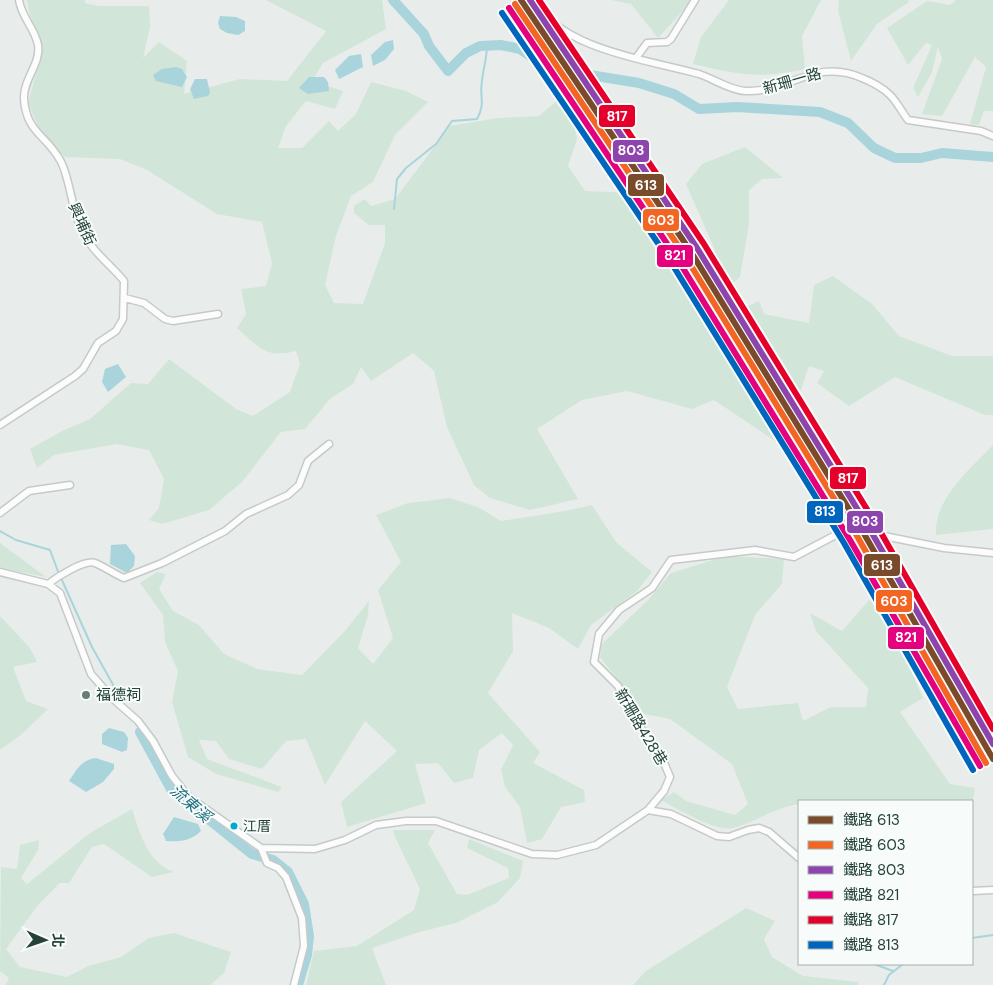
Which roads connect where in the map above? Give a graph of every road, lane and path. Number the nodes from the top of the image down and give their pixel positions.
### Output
1 (19, 0) edge
2 (534, 0) edge
3 (695, 0) edge
4 (636, 58) junction
5 (993, 136) edge
6 (125, 298) junction
7 (218, 314) dead end
8 (0, 425) edge
9 (329, 444) dead end
10 (70, 484) dead end
11 (0, 513) edge
12 (856, 532) tunnel mouth
13 (874, 534) tunnel mouth
14 (993, 553) edge
15 (0, 572) edge
16 (51, 582) junction
17 (648, 810) junction
18 (262, 854) junction
19 (798, 857) edge
20 (993, 890) edge
21 (973, 891) edge
22 (294, 985) edge

1 - 6 street, 興埔街
2 - 4 street, 新珊一路
3 - 4 street
4 - 5 street, 新珊一路
6 - 7 street
6 - 8 street, 興埔街
9 - 16 street
10 - 11 street
12 - 17 street, 新珊路428巷
13 - 14 street
15 - 16 street
16 - 18 street
17 - 18 street
17 - 19 street
18 - 22 street
20 - 21 street

